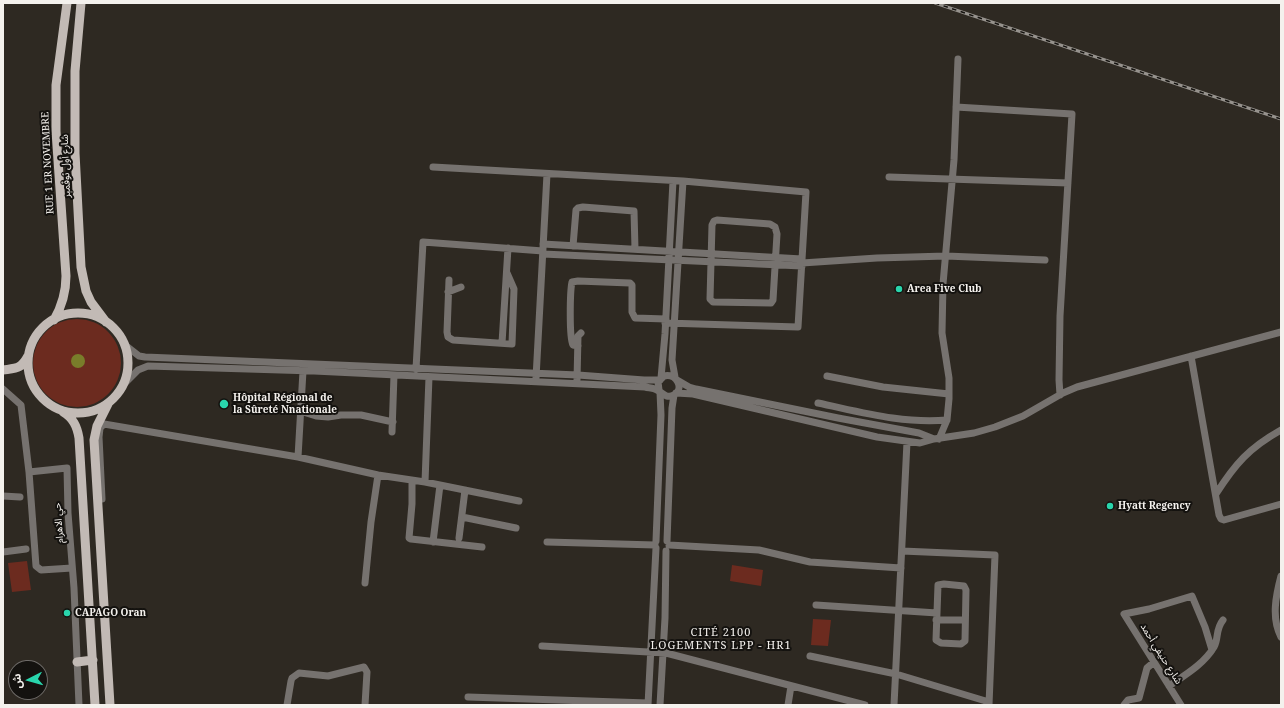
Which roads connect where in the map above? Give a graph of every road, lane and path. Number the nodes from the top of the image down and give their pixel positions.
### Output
1 (67, 3) edge
2 (81, 3) edge
3 (958, 59) dead end
4 (956, 107) junction
5 (433, 167) dead end
6 (547, 174) junction
7 (889, 177) dead end
8 (952, 178) junction
9 (673, 180) junction
10 (683, 181) junction
11 (1068, 183) junction
12 (573, 246) junction
13 (508, 248) junction
14 (635, 249) junction
15 (543, 250) junction
16 (669, 251) junction
17 (680, 251) junction
18 (711, 253) junction
19 (946, 256) junction
20 (669, 260) junction
21 (1045, 260) dead end
22 (679, 261) junction
23 (776, 261) junction
24 (710, 262) junction
25 (802, 262) junction
26 (449, 280) dead end
27 (461, 287) dead end
28 (448, 292) junction
29 (54, 320) junction
30 (666, 321) junction
31 (106, 322) junction
32 (676, 324) junction
33 (1281, 332) edge
34 (581, 333) dead end
35 (124, 345) junction
36 (578, 346) junction
37 (29, 353) junction
38 (1191, 356) junction
39 (256, 366) junction
40 (314, 368) junction
41 (416, 369) junction
42 (3, 370) edge
43 (303, 371) junction
44 (536, 374) junction
45 (3, 375) edge
46 (394, 375) junction
47 (578, 375) junction
48 (827, 376) dead end
49 (429, 377) junction
50 (660, 379) junction
51 (676, 379) junction
52 (536, 382) junction
53 (32, 383) junction
54 (577, 384) junction
55 (122, 386) junction
56 (3, 389) edge
57 (659, 391) junction
58 (675, 394) junction
59 (949, 394) junction
60 (1060, 395) junction
61 (108, 403) junction
62 (818, 403) dead end
63 (56, 408) junction
64 (300, 411) junction
65 (947, 420) junction
66 (393, 422) junction
67 (1281, 430) edge
68 (392, 432) dead end
69 (937, 439) junction
70 (907, 442) junction
71 (298, 457) junction
72 (29, 472) junction
73 (378, 475) junction
74 (412, 480) junction
75 (425, 482) junction
76 (440, 485) junction
77 (465, 490) junction
78 (1216, 494) junction
79 (3, 496) edge
80 (20, 497) dead end
81 (519, 501) dead end
82 (1281, 504) edge
83 (462, 517) junction
84 (516, 528) dead end
85 (459, 538) dead end
86 (433, 542) junction
87 (547, 542) dead end
88 (656, 545) junction
89 (667, 545) junction
90 (482, 547) dead end
91 (26, 549) dead end
92 (902, 551) junction
93 (3, 552) edge
94 (72, 568) junction
95 (901, 568) junction
96 (1281, 576) edge
97 (365, 583) dead end
98 (816, 605) dead end
99 (899, 611) junction
100 (937, 616) junction
101 (965, 620) junction
102 (1223, 620) dead end
103 (1281, 636) edge
104 (542, 646) dead end
105 (1212, 650) junction
106 (650, 652) junction
107 (663, 653) junction
108 (810, 656) dead end
109 (92, 660) junction
110 (77, 662) junction
111 (1154, 662) junction
112 (896, 674) junction
113 (791, 686) junction
114 (1169, 686) junction
115 (468, 697) dead end
116 (525, 702) edge
117 (648, 704) edge
118 (989, 704) edge
119 (79, 705) edge
120 (95, 705) edge
121 (110, 705) edge
122 (114, 705) edge
123 (287, 705) edge
124 (365, 705) edge
125 (660, 705) edge
126 (788, 705) edge
127 (865, 705) edge
128 (894, 705) edge
129 (1124, 705) edge
130 (1181, 705) edge

1 - 29 main road, RUE 1 ER NOVEMBRE
2 - 31 main road, شارع أول نوفمبر
3 - 4 street
4 - 8 street
4 - 11 street
5 - 6 street
6 - 9 street
6 - 15 street
7 - 8 street
8 - 11 street
8 - 19 street
9 - 10 street
9 - 16 street
10 - 17 street
10 - 25 street
11 - 60 street
12 - 14 street
12 - 14 street
12 - 15 street
13 - 15 street
13 - 28 street
13 - 41 street
14 - 16 street
15 - 20 street
15 - 44 street
16 - 17 street
16 - 20 street
17 - 18 street
17 - 22 street
18 - 23 street
18 - 23 street
18 - 24 street
19 - 21 street
19 - 25 street
19 - 59 street
20 - 22 street
20 - 30 street
22 - 24 street
22 - 32 street
23 - 24 street
23 - 24 street
23 - 25 street
25 - 32 street
26 - 28 street
27 - 28 street
29 - 31 main road
29 - 37 main road
30 - 32 street
30 - 36 street
30 - 50 street
31 - 35 main road
32 - 51 street
33 - 38 street
34 - 36 street
35 - 39 street
35 - 55 main road
36 - 47 street
37 - 42 main road
37 - 53 main road
38 - 60 street
38 - 78 street
39 - 40 street
39 - 43 street
39 - 55 street
40 - 41 street
40 - 43 street
40 - 46 street
41 - 44 street
43 - 64 street
44 - 47 street
44 - 52 street
45 - 53 main road
46 - 49 street
46 - 66 street
47 - 50 street
47 - 54 street
48 - 59 street
49 - 52 street
49 - 75 street
50 - 51 street
50 - 57 street
51 - 58 street
51 - 69 street
52 - 54 street
53 - 63 main road
54 - 57 street
55 - 61 main road
56 - 72 street
57 - 58 street
57 - 88 street
58 - 70 street
58 - 89 street
59 - 65 street
60 - 69 street
61 - 63 main road
61 - 121 main road
62 - 65 street
63 - 109 main road
64 - 66 street
64 - 71 street
65 - 69 street
66 - 68 street
67 - 78 street
69 - 70 street
70 - 92 street
71 - 73 street
71 - 122 street
72 - 94 street
72 - 94 street, حي الاهرام
73 - 74 street
73 - 97 street
74 - 75 street
74 - 86 street
75 - 76 street
76 - 77 street
76 - 86 street
77 - 81 street
77 - 83 street
78 - 82 street
79 - 80 street
83 - 84 street
83 - 85 street
86 - 90 street
87 - 88 street
88 - 89 street
88 - 89 street
88 - 106 street
89 - 95 street
89 - 107 street
91 - 93 street
92 - 95 street
92 - 118 street
94 - 110 street, حي الاهرام
95 - 99 street
96 - 103 street
98 - 99 street
99 - 100 street
99 - 112 street
100 - 101 street
100 - 101 street
100 - 101 street
102 - 105 street
104 - 106 street
105 - 111 street, شارع حنيفي أحمد
105 - 114 street
106 - 107 street
106 - 117 street
107 - 113 street
107 - 125 street
108 - 112 street
109 - 110 main road
109 - 120 main road
110 - 119 street, حي الاهرام
111 - 114 street, شارع حنيفي أحمد
111 - 129 street
112 - 118 street
112 - 128 street
113 - 126 street
113 - 127 street
114 - 130 street, شارع حنيفي أحمد
115 - 116 street
116 - 117 street
123 - 124 street

